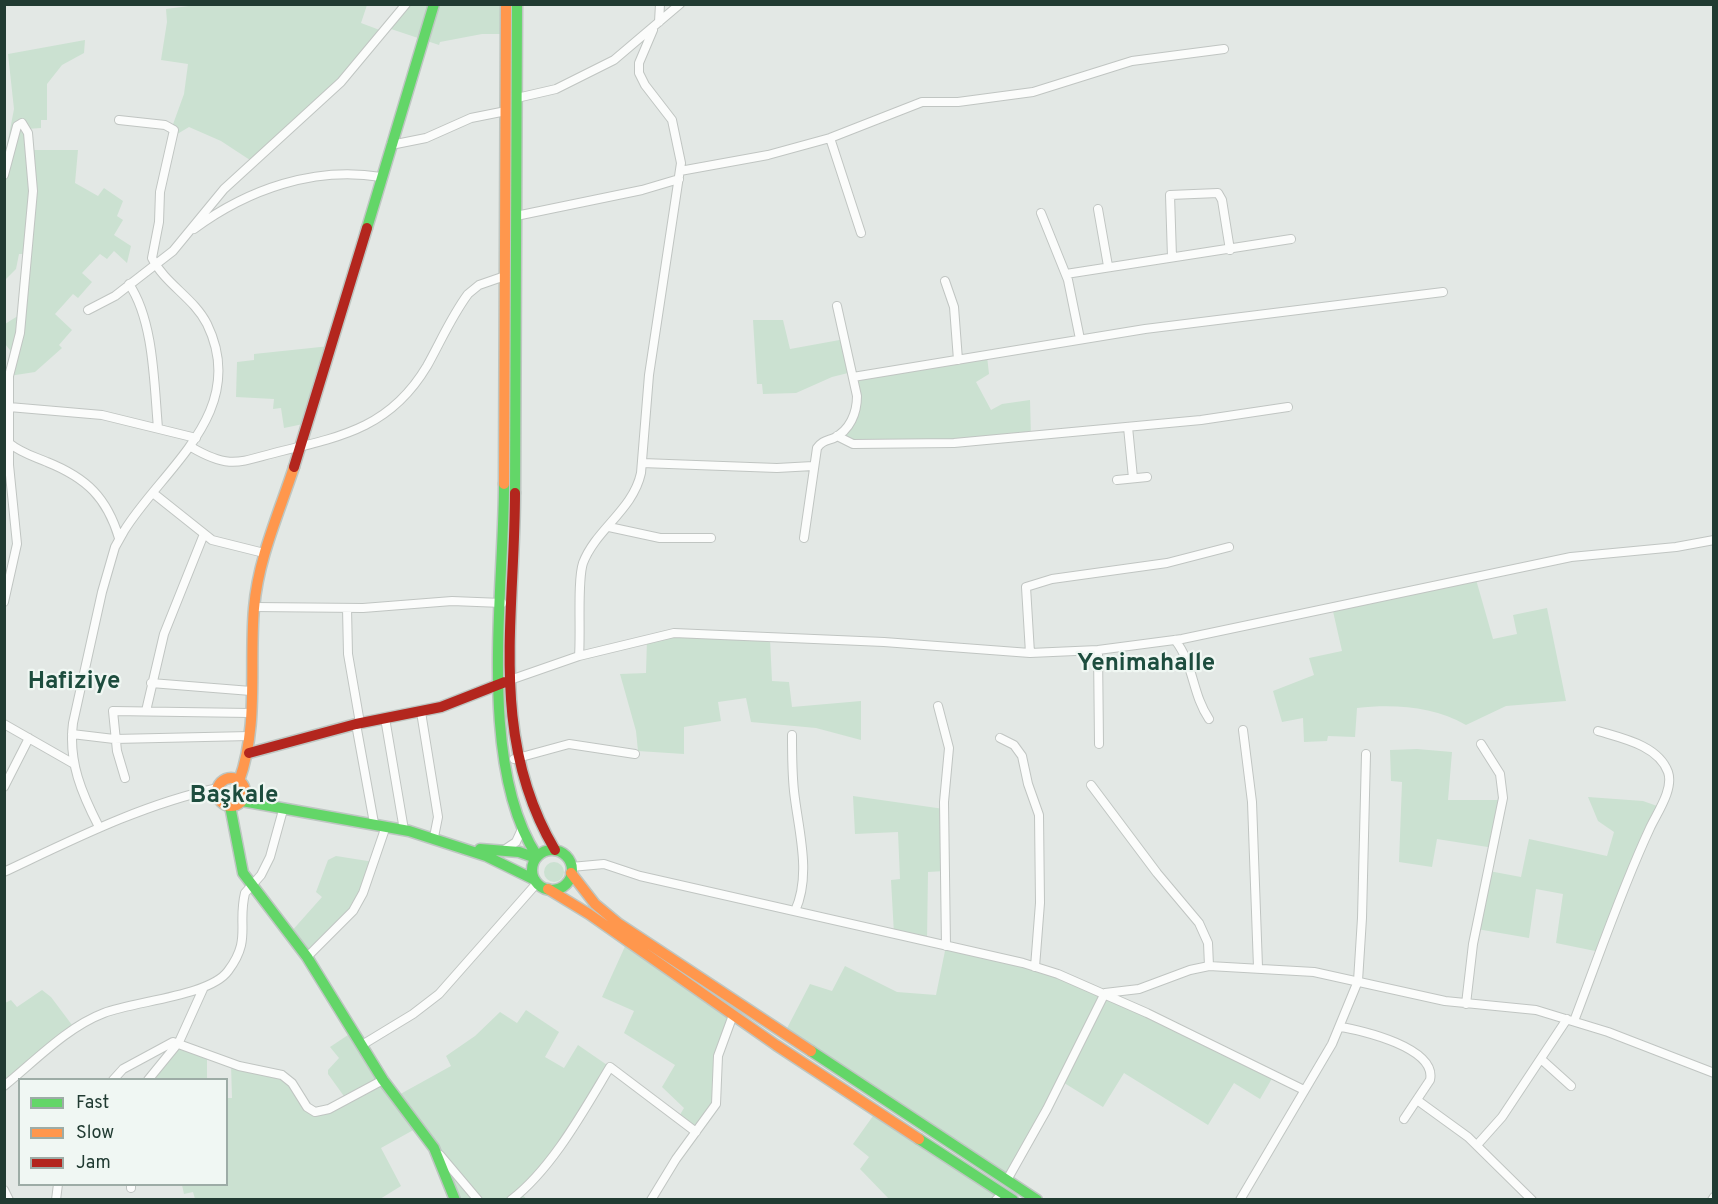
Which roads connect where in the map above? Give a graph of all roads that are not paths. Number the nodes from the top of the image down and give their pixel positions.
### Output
1 (406, 4) edge
2 (434, 4) edge
3 (506, 4) edge
4 (517, 4) edge
5 (660, 4) edge
6 (680, 4) edge
7 (659, 22) junction
8 (653, 30) junction
9 (1224, 49) dead end
10 (517, 98) junction
11 (506, 111) junction
12 (119, 120) dead end
13 (830, 138) junction
14 (391, 145) junction
15 (4, 175) edge
16 (680, 175) junction
17 (381, 177) junction
18 (1098, 209) dead end
19 (1041, 213) dead end
20 (516, 216) junction
21 (861, 232) dead end
22 (188, 233) junction
23 (1291, 239) dead end
24 (1230, 250) junction
25 (1172, 257) junction
26 (156, 264) junction
27 (1108, 266) junction
28 (1066, 274) junction
29 (505, 276) junction
30 (945, 281) dead end
31 (129, 284) junction
32 (1443, 292) dead end
33 (837, 306) dead end
34 (88, 310) dead end
35 (1080, 339) junction
36 (958, 360) junction
37 (853, 377) junction
38 (7, 381) edge
39 (9, 407) junction
40 (1288, 407) dead end
41 (1128, 427) junction
42 (158, 428) junction
43 (837, 436) junction
44 (196, 438) junction
45 (9, 444) junction
46 (191, 447) junction
47 (301, 447) junction
48 (642, 463) junction
49 (813, 466) junction
50 (1147, 477) dead end
51 (1133, 478) junction
52 (1118, 480) dead end
53 (153, 493) junction
54 (609, 527) junction
55 (204, 534) junction
56 (119, 538) junction
57 (711, 538) dead end
58 (804, 538) dead end
59 (1713, 540) edge
60 (1229, 547) dead end
61 (264, 553) junction
62 (4, 602) edge
63 (502, 603) junction
64 (254, 607) junction
65 (347, 608) junction
66 (1175, 640) junction
67 (1098, 650) junction
68 (1030, 652) junction
69 (579, 656) junction
70 (504, 682) junction
71 (151, 683) junction
72 (251, 691) junction
73 (938, 706) dead end
74 (146, 711) junction
75 (421, 712) junction
76 (250, 713) junction
77 (385, 718) junction
78 (1209, 719) dead end
79 (358, 723) junction
80 (4, 724) edge
81 (1243, 730) dead end
82 (1598, 731) dead end
83 (72, 734) junction
84 (792, 735) dead end
85 (250, 736) junction
86 (29, 738) junction
87 (1000, 738) dead end
88 (114, 739) junction
89 (1099, 744) dead end
90 (1481, 744) dead end
91 (249, 753) junction
92 (635, 754) dead end
93 (1366, 754) dead end
94 (511, 760) junction
95 (74, 764) junction
96 (126, 778) dead end
97 (240, 781) junction
98 (1091, 785) dead end
99 (4, 787) edge
100 (218, 788) junction
101 (242, 801) junction
102 (230, 806) junction
103 (283, 810) junction
104 (374, 823) junction
105 (386, 826) junction
106 (99, 827) junction
107 (523, 827) junction
108 (404, 830) junction
109 (434, 837) junction
110 (468, 848) junction
111 (555, 850) junction
112 (502, 851) junction
113 (537, 857) junction
114 (571, 870) junction
115 (4, 872) edge
116 (536, 881) junction
117 (251, 884) junction
118 (548, 889) junction
119 (795, 911) junction
120 (946, 946) junction
121 (307, 957) junction
122 (1209, 966) junction
123 (1035, 967) junction
124 (1258, 967) junction
125 (1358, 981) junction
126 (203, 989) junction
127 (1105, 993) junction
128 (1466, 1004) junction
129 (733, 1015) junction
130 (1571, 1020) junction
131 (1340, 1027) junction
132 (178, 1044) junction
133 (362, 1045) junction
134 (1541, 1059) junction
135 (1713, 1073) edge
136 (115, 1078) edge
137 (150, 1078) edge
138 (383, 1080) junction
139 (4, 1086) edge
140 (1570, 1086) dead end
141 (1304, 1090) junction
142 (1417, 1100) junction
143 (1404, 1119) dead end
144 (696, 1132) junction
145 (1477, 1145) junction
146 (434, 1148) junction
147 (1006, 1180) junction
148 (4, 1190) edge
149 (1000, 1196) edge
150 (9, 1200) edge
151 (454, 1200) edge
152 (478, 1200) edge
153 (511, 1200) edge
154 (651, 1200) edge
155 (1013, 1200) edge
156 (1037, 1200) edge
157 (1240, 1200) edge
158 (1532, 1200) edge

1 - 22 street
2 - 14 main road
3 - 11 main road
4 - 10 main road
5 - 7 street
6 - 7 street
7 - 8 street
8 - 10 street
8 - 16 street
9 - 13 street
10 - 20 main road
11 - 14 street
11 - 29 main road
12 - 26 street
13 - 16 street
13 - 21 street
14 - 17 main road
15 - 38 street
16 - 20 street
16 - 48 street
17 - 22 street
17 - 47 main road
18 - 27 street
19 - 28 street
20 - 70 main road
22 - 26 street
23 - 24 street
24 - 25 street
24 - 25 street
25 - 27 street
26 - 31 street
26 - 44 street
27 - 28 street
28 - 35 street
29 - 47 street
29 - 63 main road
30 - 36 street
31 - 34 street
31 - 42 street
32 - 35 street
33 - 37 street
35 - 36 street
36 - 37 street
37 - 43 street
38 - 39 street
39 - 42 street
39 - 45 street
40 - 41 street
41 - 43 street
41 - 51 street
42 - 44 street
43 - 49 street
44 - 46 street
45 - 56 street
45 - 62 street
46 - 47 street
46 - 53 street
47 - 61 main road
48 - 49 street
48 - 54 street
49 - 58 street
50 - 51 street
51 - 52 street
53 - 55 street
53 - 56 street
54 - 57 street
54 - 69 street
55 - 61 street
55 - 71 street
56 - 83 street
59 - 66 street
60 - 68 street
61 - 64 main road
63 - 65 street
63 - 70 main road
64 - 65 street
64 - 72 main road
65 - 79 street
66 - 67 street
66 - 78 street
67 - 68 street
67 - 89 street
68 - 69 street
69 - 70 street
70 - 75 main road
70 - 94 main road
71 - 72 street
71 - 74 street
72 - 76 main road
73 - 120 street
74 - 76 street
74 - 88 street
75 - 77 main road
75 - 109 street
76 - 85 main road
77 - 79 main road
77 - 108 street
79 - 91 main road
79 - 104 street
80 - 86 street
81 - 124 street
82 - 130 street
83 - 88 street
83 - 95 street
84 - 119 street
85 - 88 street
85 - 91 main road
86 - 95 street
86 - 99 street
87 - 123 street
88 - 96 street
90 - 128 street
91 - 97 main road
92 - 94 street
93 - 125 street
94 - 107 main road
94 - 111 main road
95 - 106 street
97 - 100 main road
97 - 101 main road
98 - 122 street
100 - 102 main road
100 - 106 street
101 - 102 main road
101 - 103 main road
102 - 117 main road
103 - 104 main road
103 - 117 street
104 - 105 main road
105 - 108 main road
105 - 121 street
106 - 115 street
107 - 112 street
107 - 113 main road
108 - 109 main road
109 - 110 main road
110 - 112 main road
110 - 116 main road
111 - 113 main road
111 - 114 main road
112 - 113 main road
113 - 116 main road
114 - 118 main road
114 - 119 street
114 - 147 main road
116 - 118 main road
116 - 133 street
117 - 121 main road
117 - 126 street
118 - 129 main road
119 - 120 street
120 - 123 street
121 - 133 main road
122 - 124 street
122 - 127 street
123 - 127 street
124 - 125 street
125 - 128 street
125 - 131 street
126 - 132 street
126 - 139 street
127 - 141 street
127 - 147 street
128 - 130 street
129 - 144 street
129 - 149 main road
130 - 134 street
130 - 135 street
131 - 141 street
131 - 142 street
132 - 136 street
132 - 137 street
132 - 138 street
133 - 138 main road
134 - 140 street
134 - 145 street
138 - 146 main road
141 - 157 street
142 - 143 street
142 - 145 street
144 - 153 street
144 - 154 street
145 - 158 street
146 - 151 main road
146 - 152 street
147 - 156 main road
148 - 150 street
149 - 155 main road

